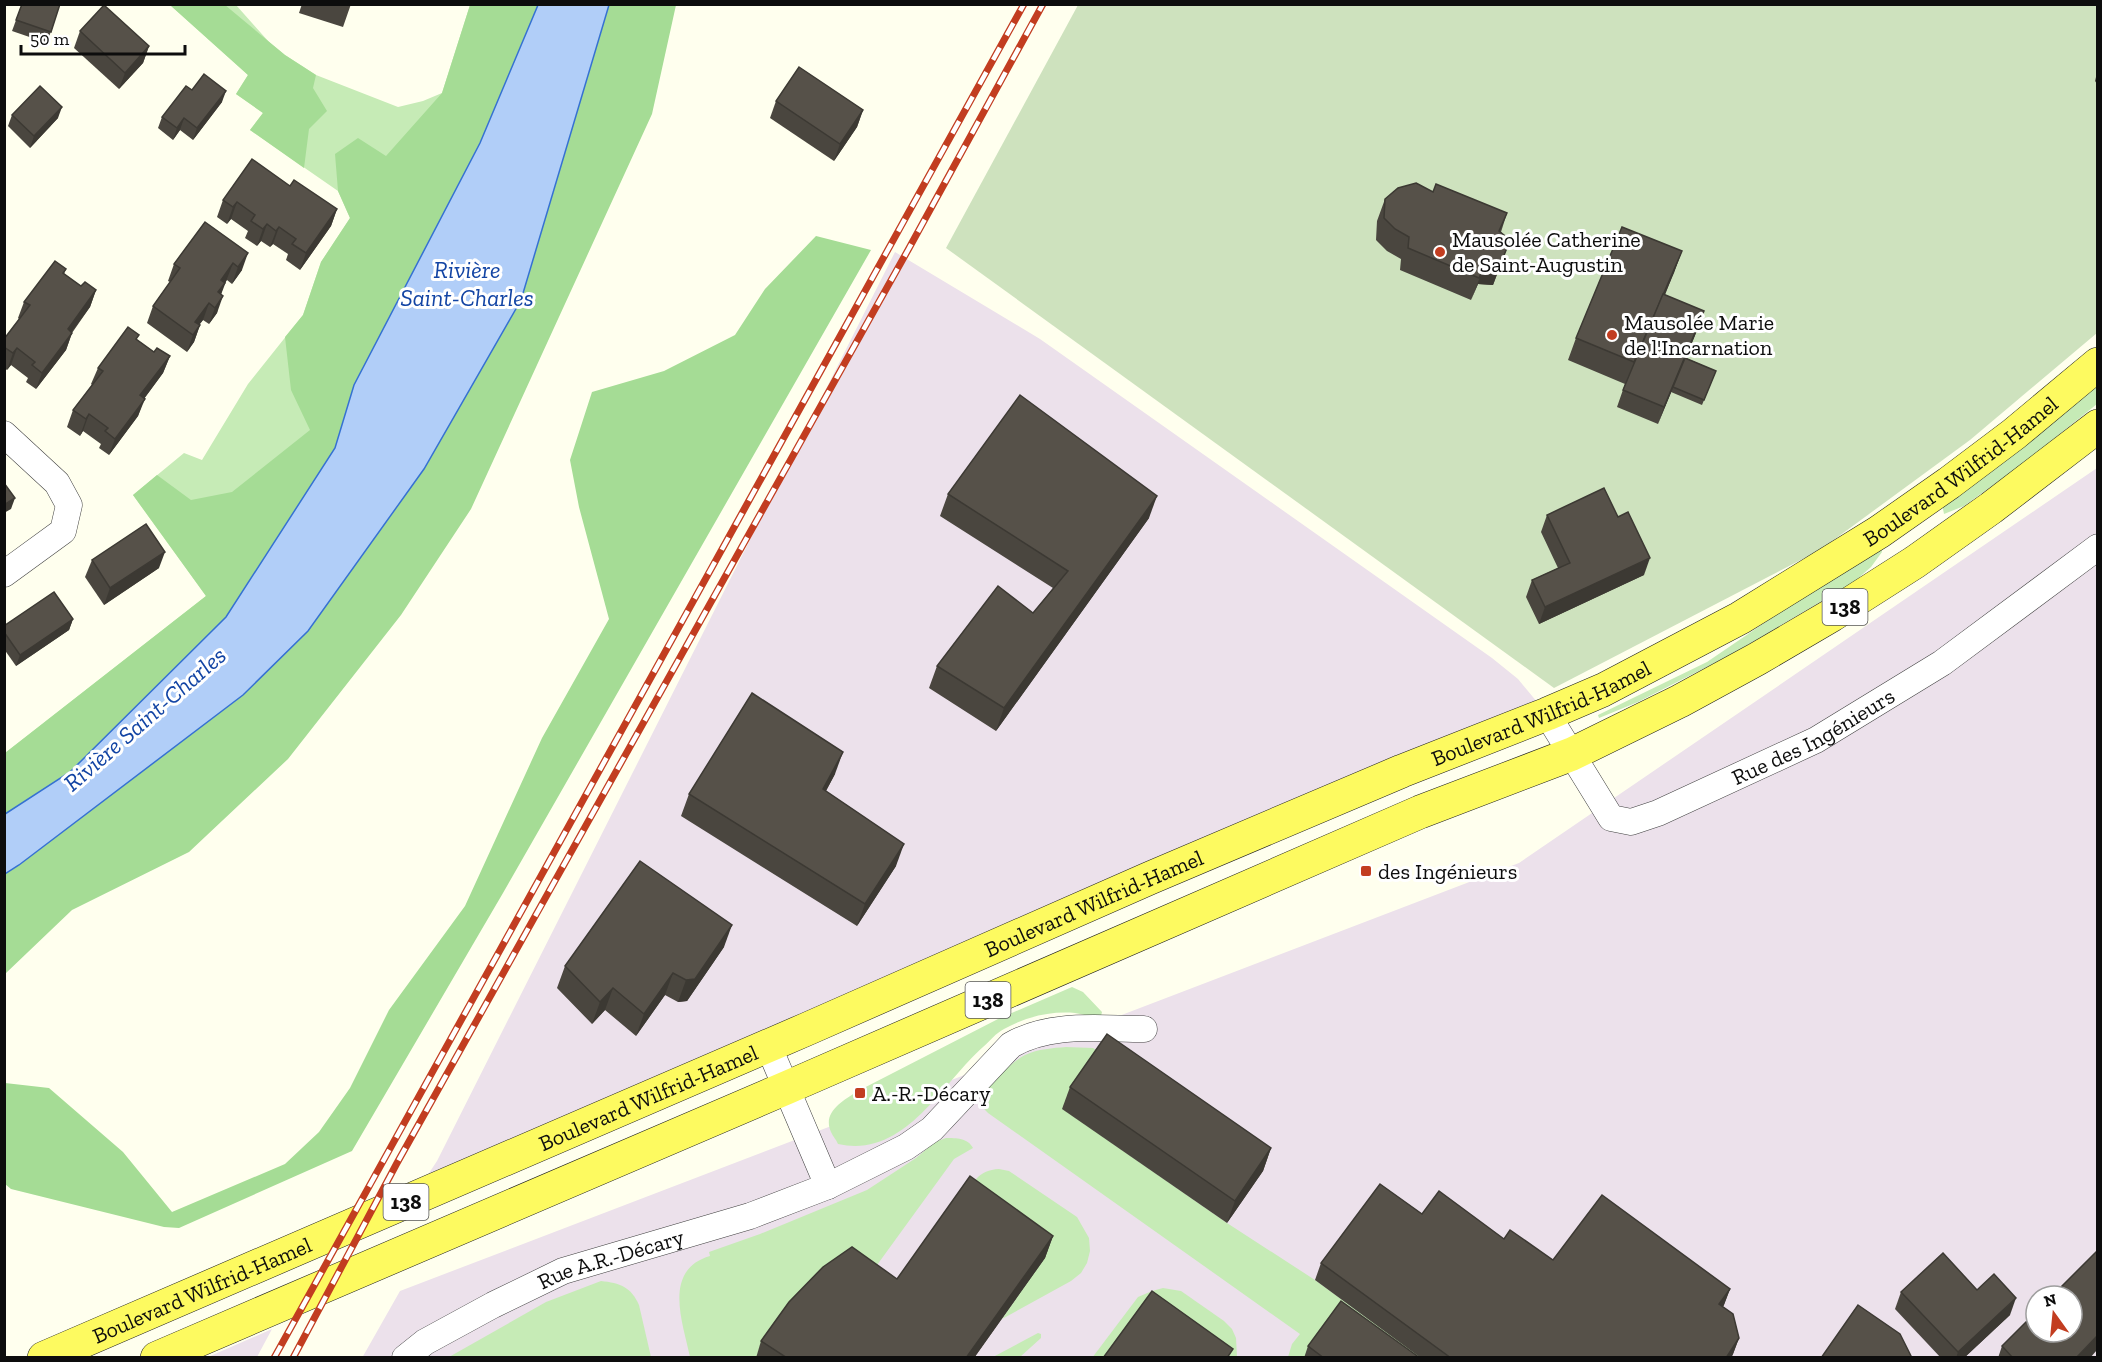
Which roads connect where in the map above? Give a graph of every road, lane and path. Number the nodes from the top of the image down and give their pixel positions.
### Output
1 (2097, 364) edge
2 (2097, 426) edge
3 (4, 434) edge
4 (2097, 547) edge
5 (4, 574) edge
6 (1547, 714) junction
7 (1572, 754) junction
8 (1144, 1029) dead end
9 (768, 1045) junction
10 (786, 1088) junction
11 (828, 1186) junction
12 (44, 1358) edge
13 (157, 1358) edge
14 (405, 1358) edge

1 - 6 main road, Boulevard Wilfrid-Hamel / 138
2 - 7 main road, Boulevard Wilfrid-Hamel / 138
3 - 5 street
4 - 7 street, Rue des Ingénieurs
6 - 7 street, Rue des Ingénieurs
6 - 9 main road, Boulevard Wilfrid-Hamel / 138
7 - 10 main road, Boulevard Wilfrid-Hamel / 138
8 - 11 street, Rue A.R.-Décary
9 - 10 street
9 - 12 main road, Boulevard Wilfrid-Hamel / 138
10 - 11 street
10 - 13 main road, Boulevard Wilfrid-Hamel / 138
11 - 14 street, Rue A.R.-Décary

